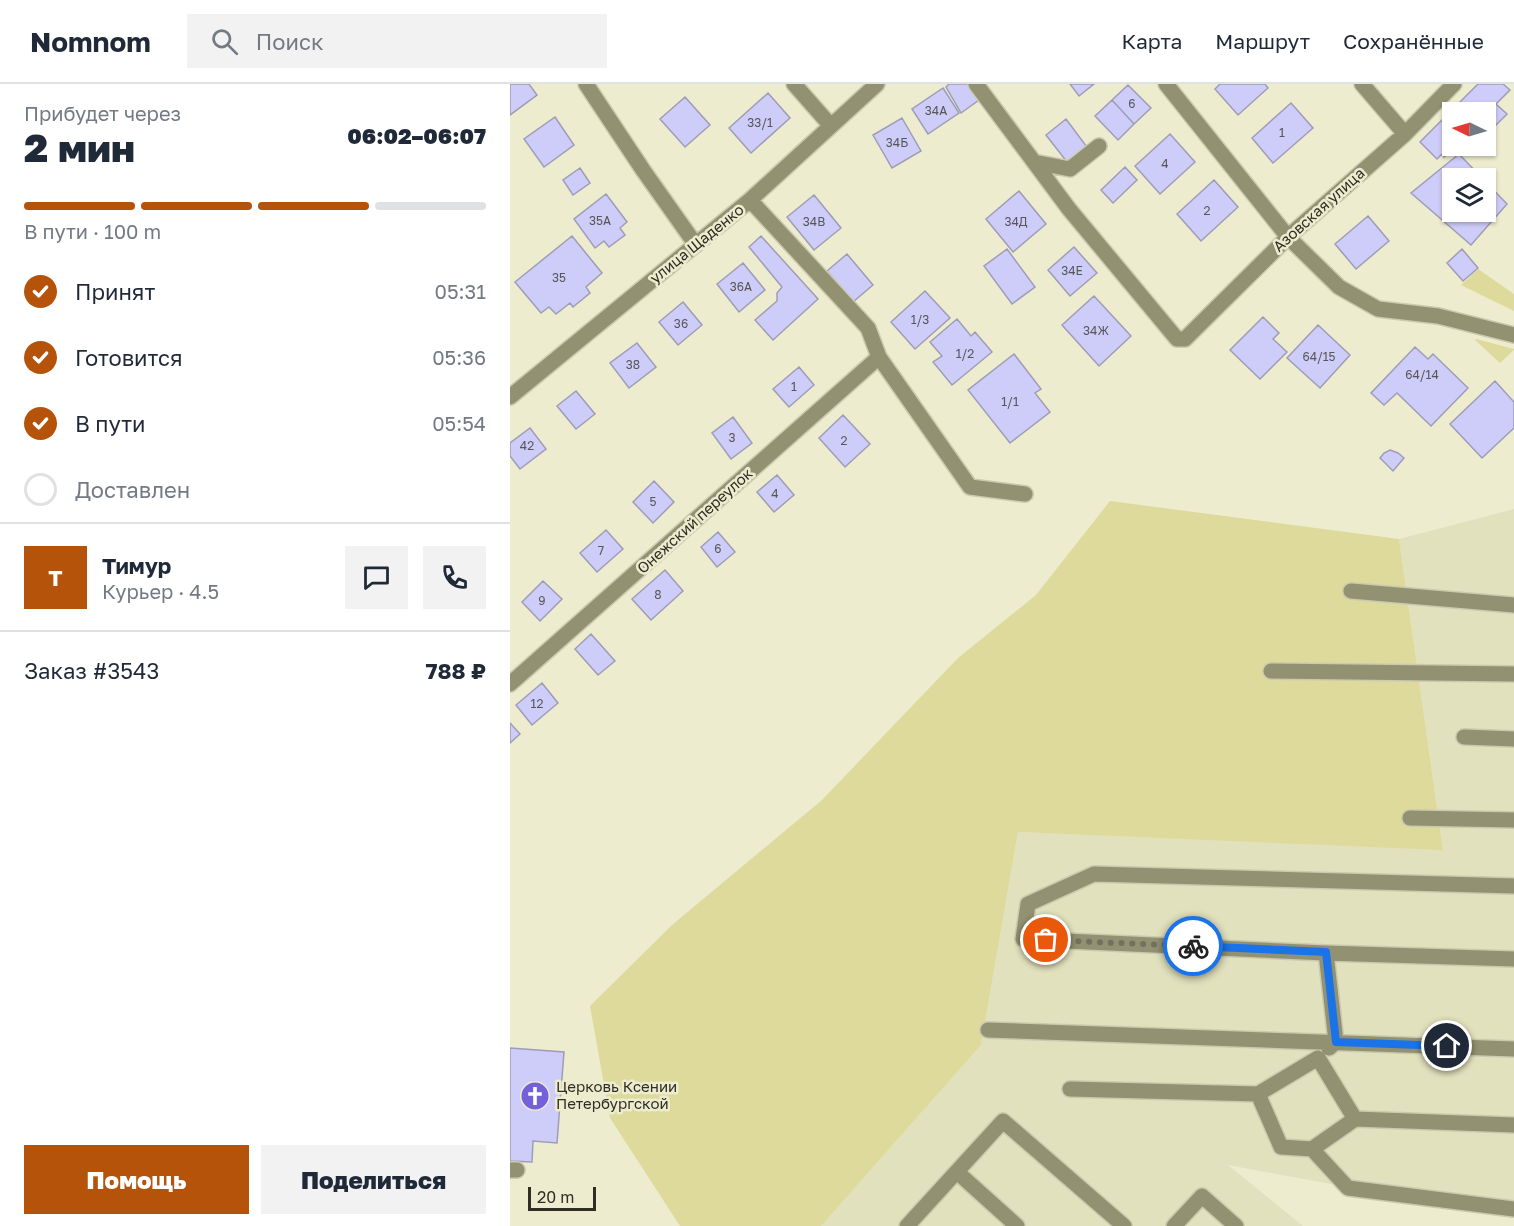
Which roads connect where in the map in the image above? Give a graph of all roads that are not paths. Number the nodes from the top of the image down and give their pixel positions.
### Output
1 (586, 84) edge
2 (794, 84) edge
3 (877, 84) edge
4 (976, 84) edge
5 (1166, 84) edge
6 (1362, 84) edge
7 (1454, 84) edge
8 (831, 126) junction
9 (1405, 134) junction
10 (1099, 146) dead end
11 (1034, 162) junction
12 (750, 200) junction
13 (1288, 237) junction
14 (696, 245) junction
15 (1514, 335) edge
16 (879, 357) junction
17 (510, 398) edge
18 (1025, 494) dead end
19 (1351, 591) dead end
20 (1514, 604) edge
21 (1272, 672) dead end
22 (1514, 674) edge
23 (510, 684) edge
24 (1464, 737) dead end
25 (1514, 739) edge
26 (1410, 818) dead end
27 (1514, 820) edge
28 (1514, 886) edge
29 (1326, 952) junction
30 (1514, 959) edge
31 (988, 1030) dead end
32 (1336, 1042) junction
33 (1514, 1049) edge
34 (1318, 1058) junction
35 (1070, 1089) dead end
36 (1258, 1094) junction
37 (1355, 1119) junction
38 (1514, 1125) edge
39 (1312, 1149) junction
40 (957, 1172) junction
41 (1514, 1209) edge
42 (910, 1225) edge
43 (1017, 1226) edge
44 (1124, 1226) edge
45 (1174, 1226) edge
46 (1236, 1226) edge

1 - 14 street
2 - 8 street
3 - 8 street, улица Щаденко
4 - 11 street
5 - 13 street
6 - 9 street
7 - 9 street, Азовская улица
8 - 12 street, улица Щаденко
9 - 13 street, Азовская улица
10 - 11 street
11 - 13 street, Азовская улица
12 - 14 street, улица Щаденко
12 - 16 street
13 - 15 street
14 - 17 street, улица Щаденко
16 - 18 street
16 - 23 street, Онежский переулок
19 - 20 street
21 - 22 street
24 - 25 street
26 - 27 street
28 - 29 street
29 - 30 street
29 - 32 street
31 - 32 street
32 - 33 street
32 - 34 street
34 - 36 street
34 - 37 street
35 - 36 street
36 - 39 street
37 - 38 street
37 - 39 street
39 - 41 street
40 - 42 street
40 - 43 street
40 - 44 street
45 - 46 street

